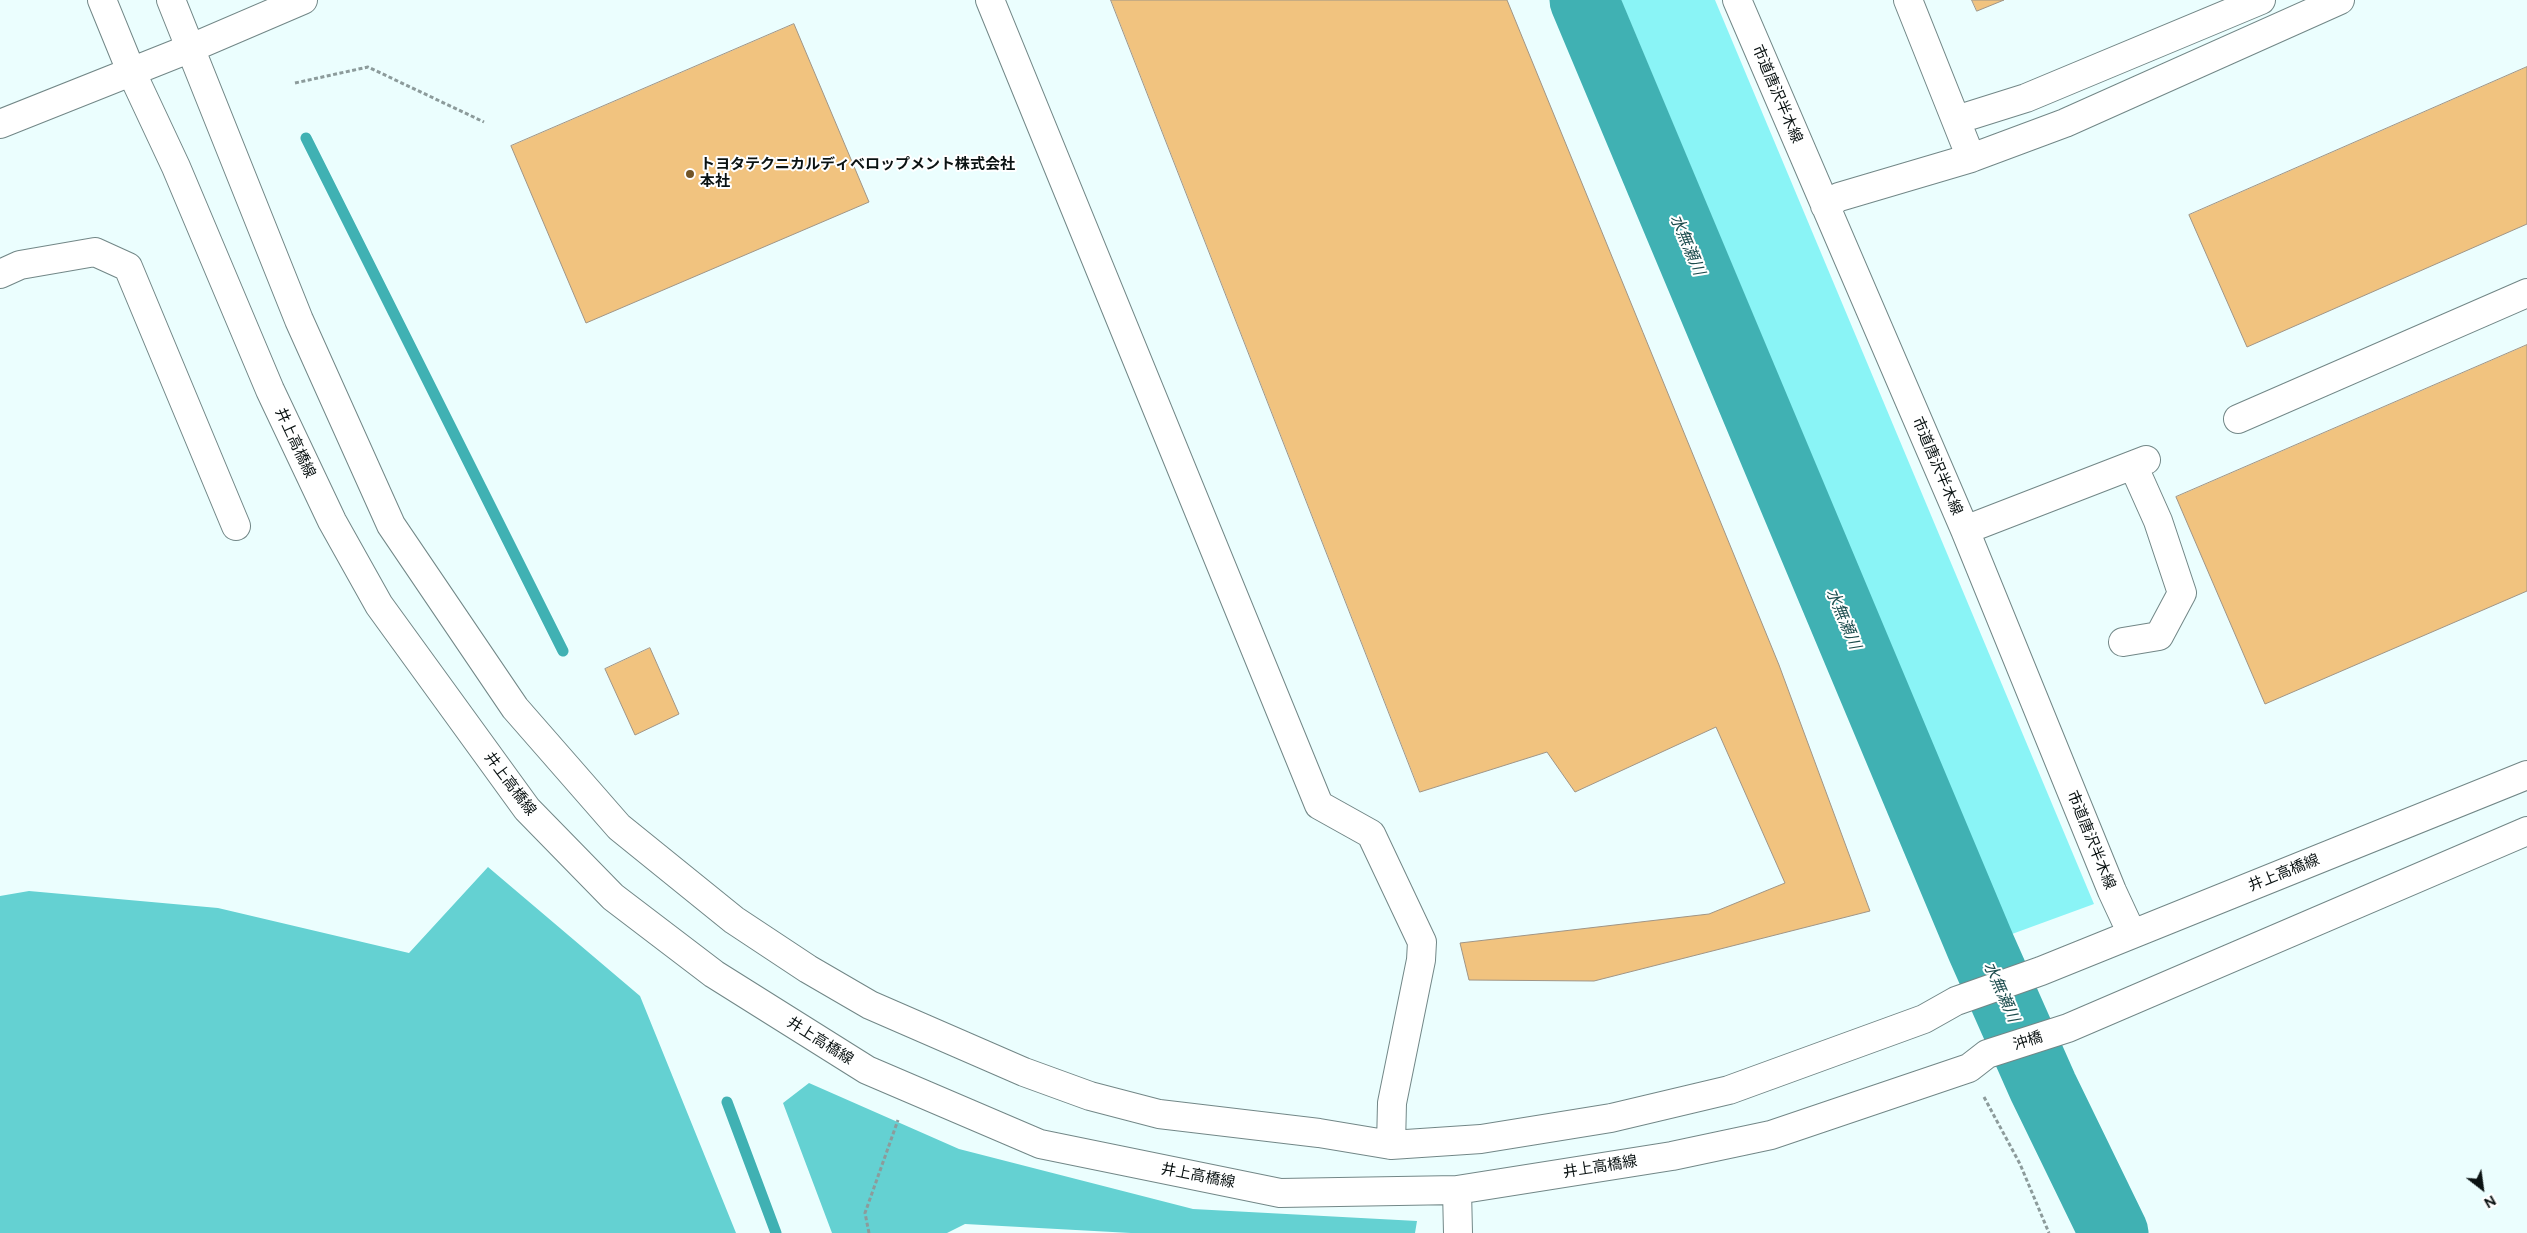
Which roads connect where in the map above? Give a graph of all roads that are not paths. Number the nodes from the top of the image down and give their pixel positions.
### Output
1 (102, 0) edge
2 (171, 0) edge
3 (303, 0) edge
4 (990, 0) edge
5 (1737, 0) edge
6 (1908, 0) edge
7 (2261, 0) edge
8 (2340, 0) edge
9 (191, 48) junction
10 (131, 71) junction
11 (1956, 120) junction
12 (0, 124) edge
13 (1971, 158) junction
14 (1826, 206) junction
15 (0, 274) edge
16 (2527, 293) edge
17 (2238, 419) dead end
18 (236, 526) dead end
19 (1965, 530) junction
20 (2123, 642) dead end
21 (2527, 775) edge
22 (2527, 830) edge
23 (2132, 934) junction
24 (1978, 1061) joint
25 (1391, 1145) junction
26 (1457, 1190) junction
27 (1458, 1233) edge

1 - 10 street, 井上高橋線
2 - 9 street
3 - 9 street
4 - 25 street
5 - 14 street, 市道唐沢半木線
6 - 11 street
7 - 11 street
8 - 13 street
9 - 10 street
9 - 25 street
10 - 12 street
10 - 26 street, 井上高橋線
11 - 13 street
13 - 14 street
14 - 19 street, 市道唐沢半木線
15 - 18 street
16 - 17 street
19 - 20 street
19 - 23 street, 市道唐沢半木線
21 - 23 street, 井上高橋線
22 - 24 street, 沖橋
23 - 25 street, 井上高橋線
24 - 26 street, 井上高橋線
26 - 27 street

